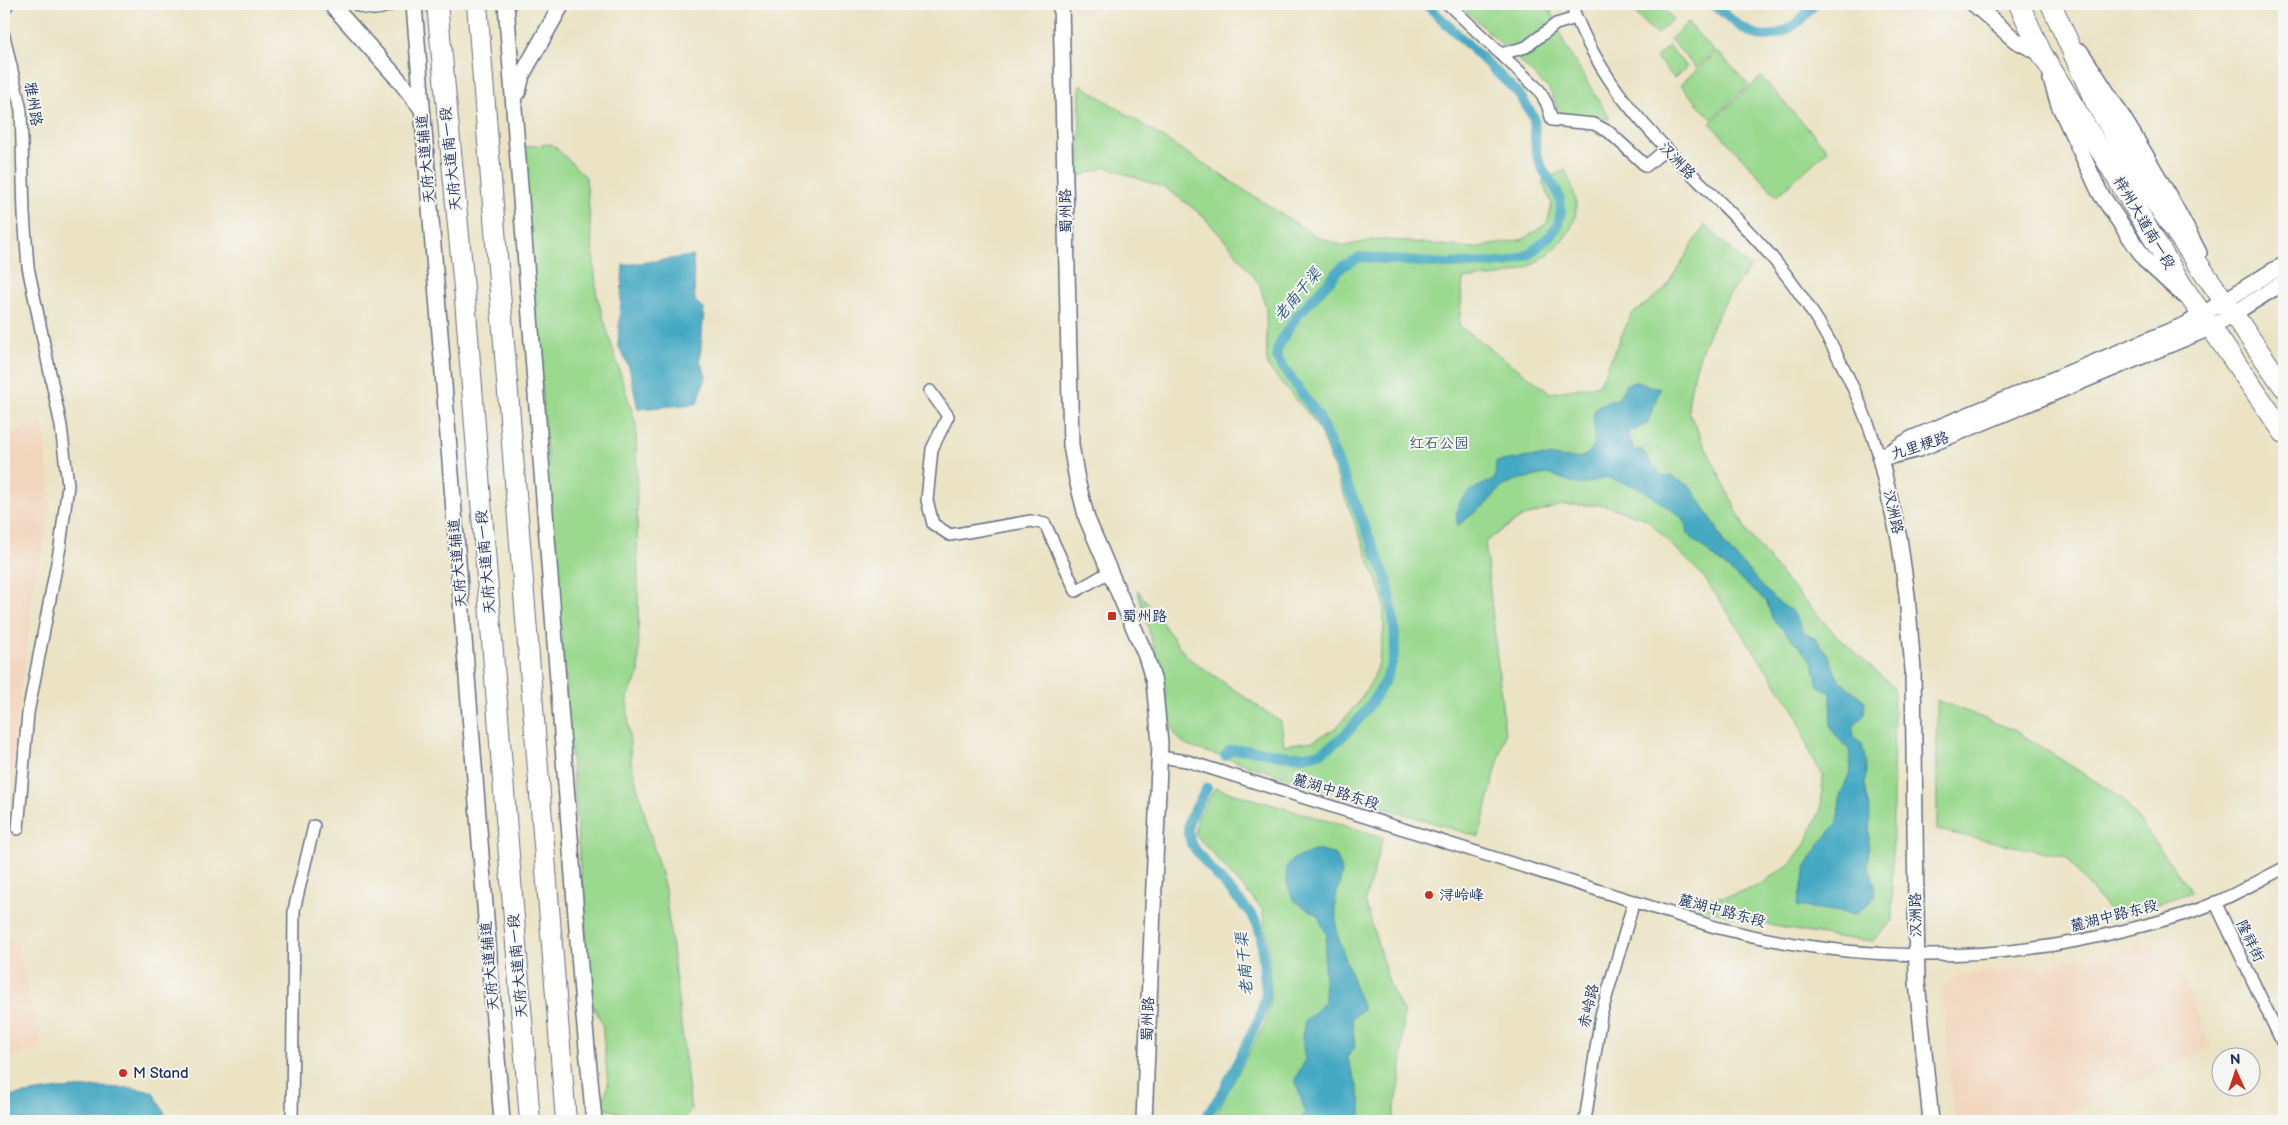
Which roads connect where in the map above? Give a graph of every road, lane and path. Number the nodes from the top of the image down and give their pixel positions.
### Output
1 (331, 4) edge
2 (359, 4) edge
3 (388, 4) edge
4 (414, 4) edge
5 (428, 4) edge
6 (506, 4) edge
7 (562, 4) edge
8 (1062, 4) edge
9 (1448, 4) edge
10 (1571, 4) edge
11 (1974, 4) edge
12 (2019, 4) edge
13 (480, 9) edge
14 (2054, 10) edge
15 (438, 14) edge
16 (1576, 18) junction
17 (4, 36) edge
18 (1501, 54) junction
19 (2042, 54) junction
20 (514, 106) junction
21 (422, 109) junction
22 (1665, 150) junction
23 (2284, 264) edge
24 (2284, 282) edge
25 (2228, 307) junction
26 (2207, 321) junction
27 (2284, 386) edge
28 (930, 391) dead end
29 (2284, 433) edge
30 (1880, 458) junction
31 (1109, 572) junction
32 (1160, 757) junction
33 (314, 826) dead end
34 (18, 829) dead end
35 (2284, 868) edge
36 (1634, 901) junction
37 (2215, 902) junction
38 (1917, 956) junction
39 (2284, 1046) edge
40 (292, 1121) edge
41 (502, 1121) edge
42 (530, 1121) edge
43 (566, 1121) edge
44 (594, 1121) edge
45 (1144, 1121) edge
46 (1585, 1121) edge
47 (1931, 1121) edge

1 - 21 street
2 - 3 street
4 - 21 street, 天府大道辅道
5 - 15 highway
6 - 20 street
7 - 20 street
8 - 31 street, 蜀州路
9 - 18 street
10 - 16 street, 汉洲路
11 - 19 street
12 - 19 highway, 梓州大道南一段
13 - 43 highway
14 - 25 highway, 梓州大道南一段
15 - 42 highway, 天府大道南一段
16 - 18 street
16 - 22 street, 汉洲路
17 - 34 street, 雅州路
18 - 22 street
19 - 26 highway, 梓州大道南一段
20 - 44 street
21 - 41 street, 天府大道辅道
22 - 30 street, 汉洲路
23 - 25 street, 九里梗路
24 - 25 street, 九里梗路
25 - 26 street, 九里梗路
25 - 27 highway, 梓州大道南一段
26 - 29 highway, 梓州大道南一段
26 - 30 street, 九里梗路
28 - 31 street
30 - 38 street, 汉洲路
31 - 32 street, 蜀州路
32 - 36 street, 麓湖中路东段
32 - 45 street, 蜀州路
33 - 40 street
35 - 37 street, 麓湖中路东段
36 - 38 street, 麓湖中路东段
36 - 46 street, 赤岭路
37 - 38 street, 麓湖中路东段
37 - 39 street, 隆祥街
38 - 47 street, 汉洲路

